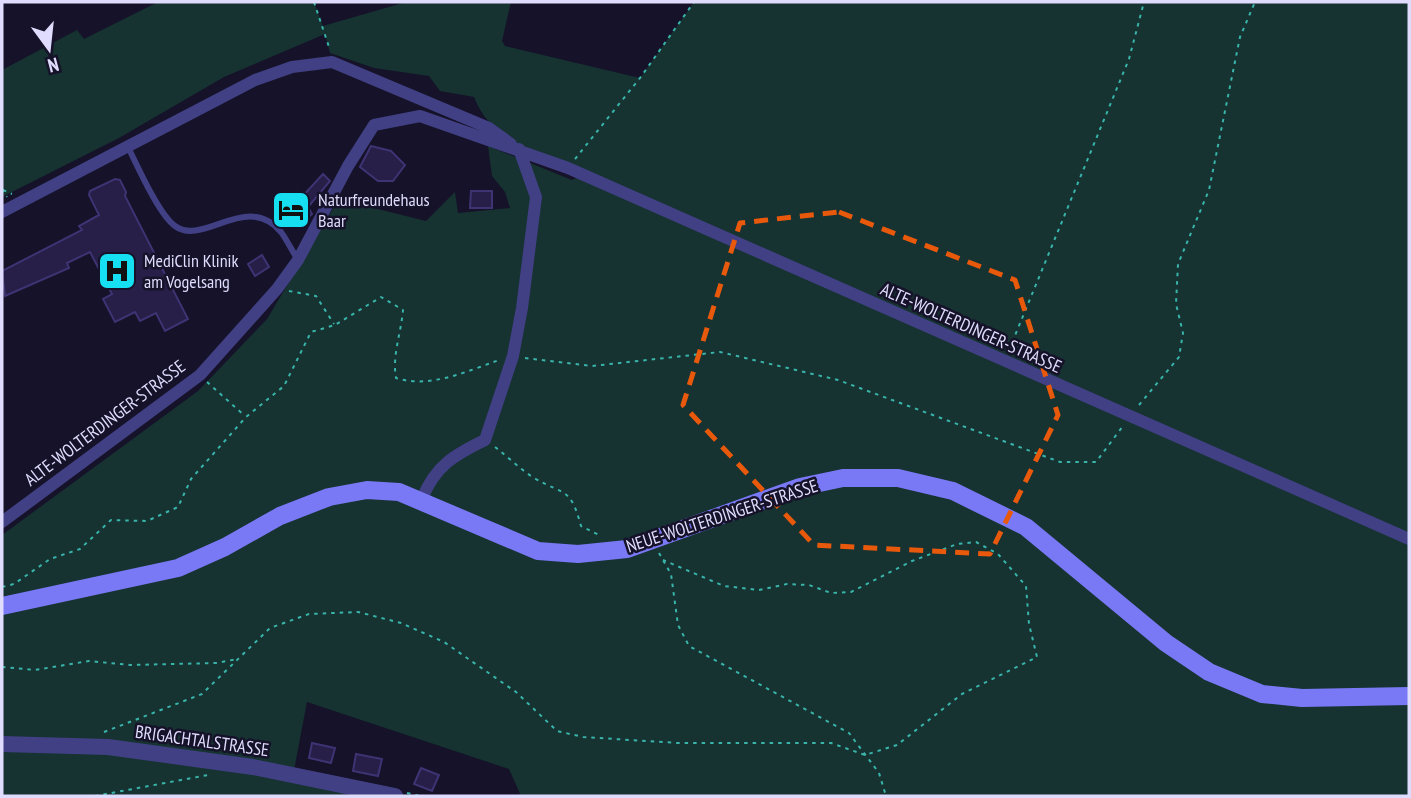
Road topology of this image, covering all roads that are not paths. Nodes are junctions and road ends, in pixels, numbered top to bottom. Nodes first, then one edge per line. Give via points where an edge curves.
1 (128, 147) junction
2 (519, 149) junction
3 (2, 212) edge
4 (298, 260) junction
5 (422, 499) junction
6 (2, 522) edge
7 (1409, 539) edge
8 (2, 606) edge
9 (1409, 696) edge
10 (2, 744) edge
11 (395, 796) edge

1 - 2 street, ALTE-WOLTERDINGER-STRASSE via 255,79 292,67 332,62 489,128
1 - 3 street, ALTE-WOLTERDINGER-STRASSE
1 - 4 lane via 174,226 190,232 236,216 270,222
2 - 4 street, ALTE-WOLTERDINGER-STRASSE via 420,116 374,125
2 - 5 street via 536,197 513,356 485,440 461,451 431,475
2 - 7 street, ALTE-WOLTERDINGER-STRASSE
4 - 6 street, ALTE-WOLTERDINGER-STRASSE via 200,375
5 - 8 main road, NEUE-WOLTERDINGER-STRASSE via 399,492 367,491 329,497 177,568
5 - 9 main road, NEUE-WOLTERDINGER-STRASSE via 538,551 578,554 627,550 800,487 844,478 898,478 953,491 1026,527 1166,643 1219,676 1262,694
10 - 11 street, BRIGACHTALSTRASSE via 108,747 253,767

